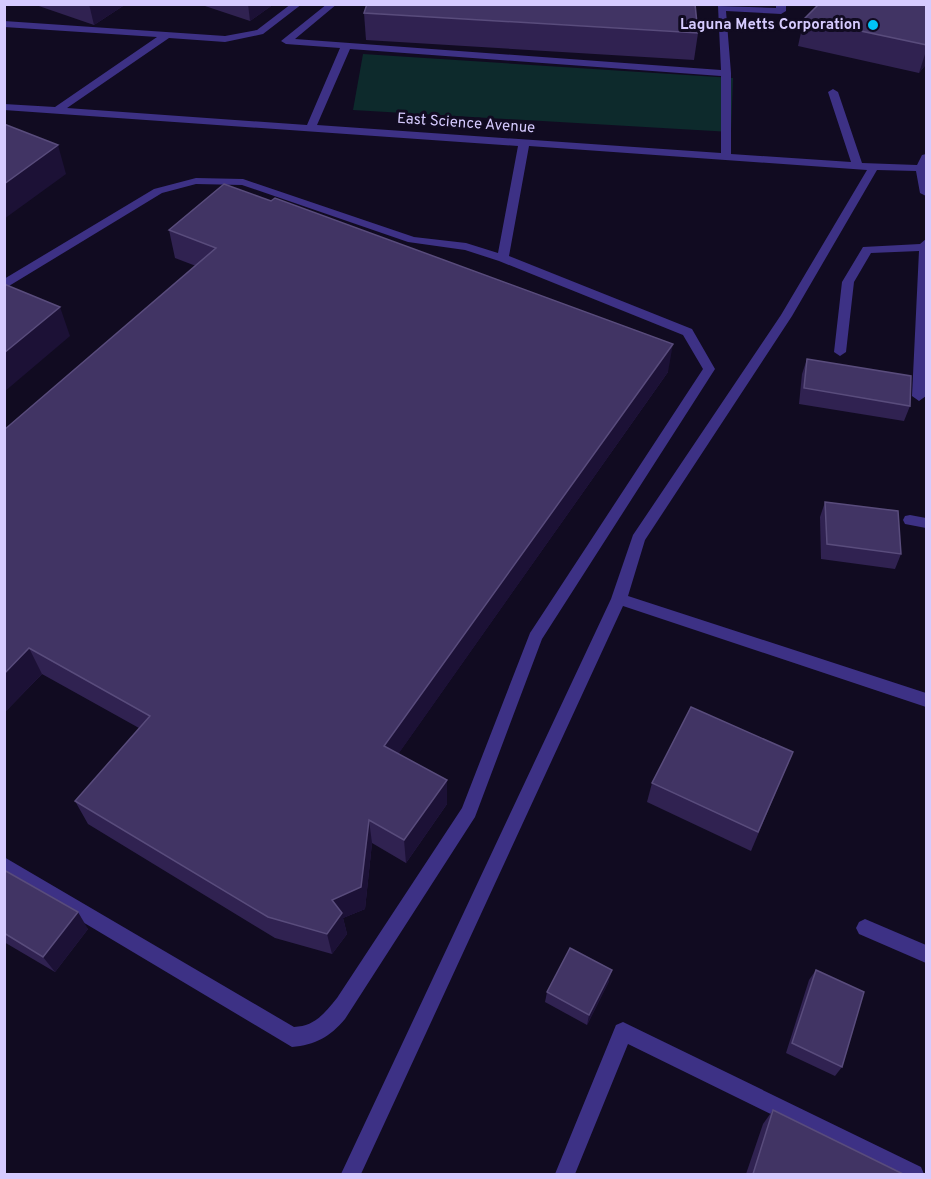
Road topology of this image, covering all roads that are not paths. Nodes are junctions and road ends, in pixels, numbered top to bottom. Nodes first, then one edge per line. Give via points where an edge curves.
1 (298, 4) edge
2 (333, 4) edge
3 (781, 4) edge
4 (4, 24) edge
5 (166, 35) junction
6 (346, 46) junction
7 (726, 73) junction
8 (833, 92) dead end
9 (4, 107) edge
10 (58, 110) junction
11 (311, 128) junction
12 (524, 143) junction
13 (726, 156) junction
14 (927, 157) edge
15 (857, 165) junction
16 (874, 167) junction
17 (924, 168) edge
18 (927, 193) edge
19 (926, 245) edge
20 (503, 258) junction
21 (4, 285) edge
22 (840, 352) dead end
23 (918, 396) dead end
24 (910, 520) dead end
25 (927, 523) edge
26 (619, 599) junction
27 (927, 700) edge
28 (4, 866) edge
29 (865, 928) dead end
30 (927, 954) edge
31 (351, 1174) edge
32 (565, 1174) edge
33 (914, 1174) edge

1 - 5 street via 260,32 225,39
2 - 6 street via 286,41
3 - 7 street via 781,11 721,8
4 - 5 street
5 - 10 street
6 - 7 street
6 - 11 street
7 - 13 street
8 - 15 street
9 - 10 street, East Science Avenue
10 - 11 street, East Science Avenue
11 - 12 street, East Science Avenue
12 - 13 street, East Science Avenue
12 - 20 street
13 - 15 street, East Science Avenue
14 - 17 street
15 - 16 street, East Science Avenue
16 - 17 street, East Science Avenue
16 - 26 street via 786,316 638,540
17 - 18 street
19 - 22 street via 867,250 848,282
19 - 23 street
20 - 21 street via 466,247 412,240 243,182 196,181 158,190
20 - 28 street via 688,332 710,369 535,637 468,812 326,1028 308,1036 292,1036
24 - 25 street
26 - 27 street
26 - 31 street
29 - 30 street
32 - 33 street via 623,1032

